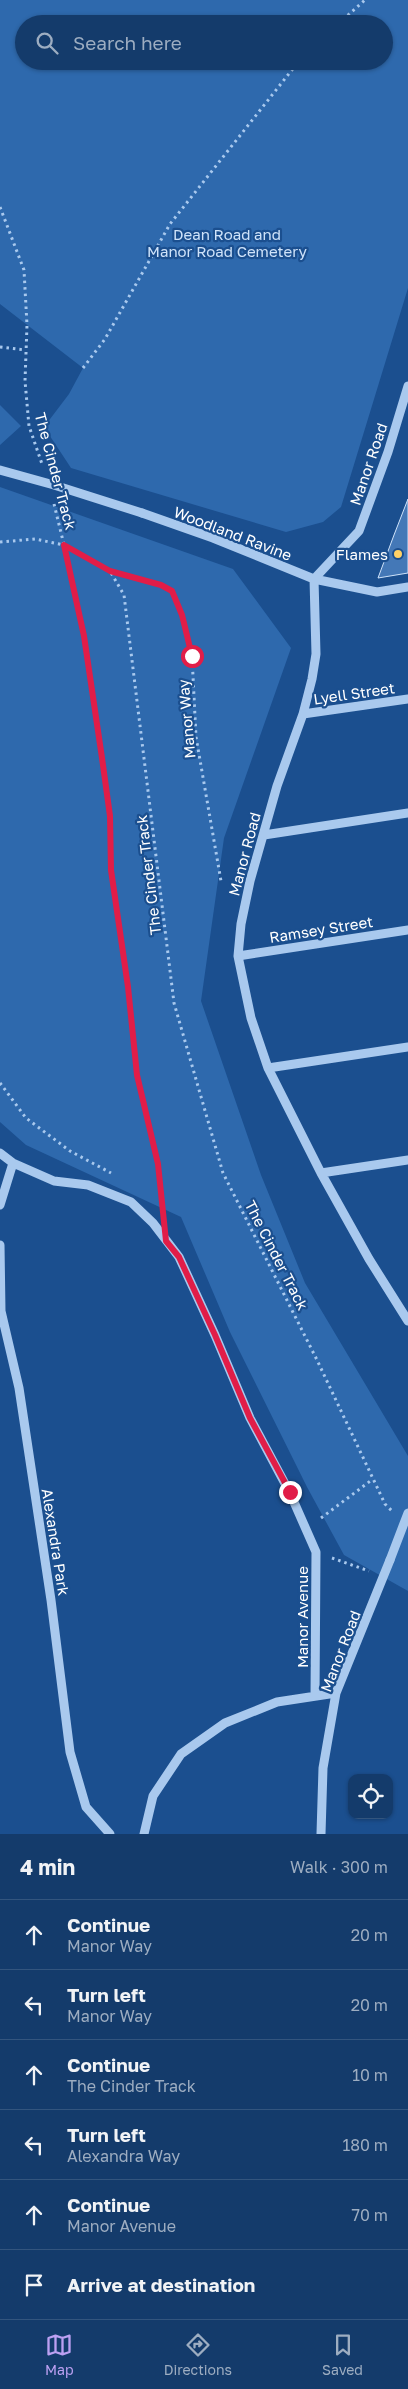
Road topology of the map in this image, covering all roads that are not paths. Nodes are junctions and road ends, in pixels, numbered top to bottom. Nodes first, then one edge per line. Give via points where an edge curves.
1 (408, 386) edge
2 (0, 470) edge
3 (314, 579) junction
4 (408, 587) edge
5 (408, 699) edge
6 (303, 714) junction
7 (408, 813) edge
8 (264, 835) junction
9 (408, 930) edge
10 (238, 956) junction
11 (408, 1047) edge
12 (268, 1068) junction
13 (0, 1153) edge
14 (408, 1160) edge
15 (13, 1163) junction
16 (321, 1173) junction
17 (0, 1205) edge
18 (0, 1245) edge
19 (408, 1321) edge
20 (408, 1513) edge
21 (336, 1693) junction
22 (316, 1696) junction
23 (110, 1834) edge
24 (144, 1834) edge
25 (321, 1834) edge

1 - 3 street, Manor Road via 359,531
2 - 3 street, Woodland Ravine, bridge via 213,538
3 - 4 street, Woodland Ravine via 377,592
3 - 6 street, Manor Road via 316,654
5 - 6 street, Lyell Street
6 - 8 street, Manor Road via 277,786
7 - 8 street
8 - 10 street, Manor Road via 241,924
9 - 10 street, Ramsey Street
10 - 12 street, Manor Road via 250,1018
11 - 12 street
12 - 16 street, Manor Road
13 - 15 street, Manor Avenue
14 - 16 street
15 - 17 street
15 - 22 street, Manor Avenue via 54,1180 88,1185 131,1202 153,1223 179,1257 250,1418 290,1492 316,1552
16 - 19 street, Manor Road
18 - 23 street, Alexandra Park via 0,1311 19,1388 70,1752 86,1807
20 - 21 street, Manor Road, bridge
21 - 22 street
21 - 25 street, Manor Road via 323,1768
22 - 24 street via 278,1702 225,1723 181,1754 153,1796

